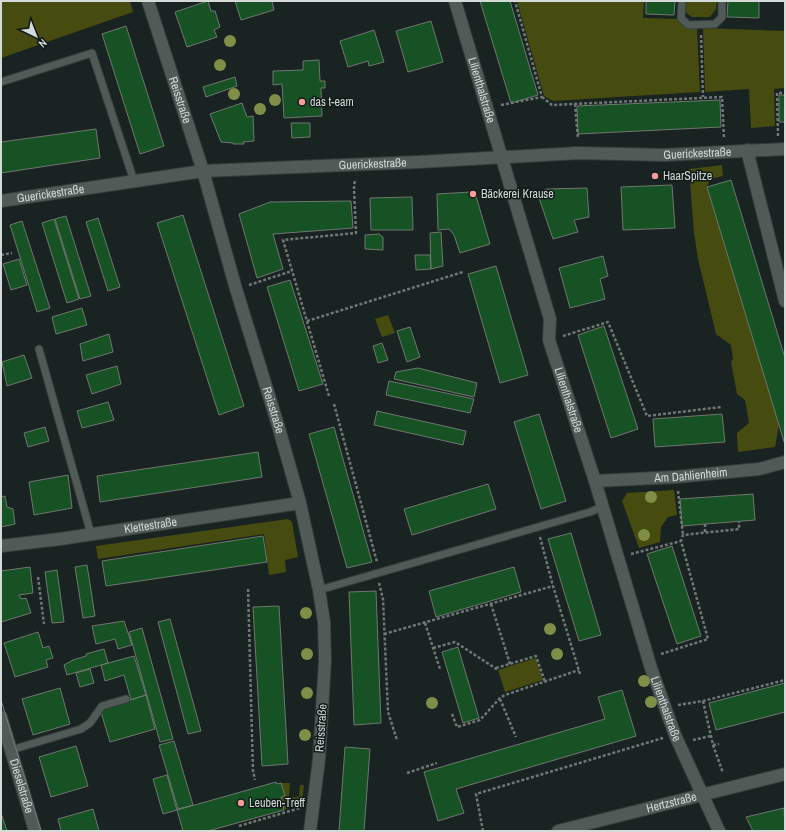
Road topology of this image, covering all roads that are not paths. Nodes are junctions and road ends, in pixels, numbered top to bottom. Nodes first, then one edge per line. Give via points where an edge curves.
1 (148, 1) edge
2 (455, 1) edge
3 (682, 1) edge
4 (722, 1) edge
5 (1, 82) edge
6 (782, 149) edge
7 (747, 150) junction
8 (501, 158) junction
9 (203, 171) junction
10 (134, 181) junction
11 (1, 201) edge
12 (781, 273) edge
13 (785, 301) edge
14 (39, 349) dead end
15 (785, 462) edge
16 (594, 481) junction
17 (300, 503) junction
18 (602, 508) junction
19 (91, 534) junction
20 (1, 546) edge
21 (319, 590) junction
22 (126, 699) dead end
23 (1, 717) edge
24 (11, 750) junction
25 (785, 774) edge
26 (702, 795) junction
27 (35, 831) edge
28 (310, 831) edge
29 (558, 831) edge
30 (718, 831) edge

1 - 9 street, Reisstraße
2 - 8 street, Lilienthalstraße
3 - 4 lane via 681,18 688,24 715,24 722,17
5 - 10 lane via 92,53
6 - 7 street, Guerickestraße
7 - 8 street, Guerickestraße via 664,155 579,153
7 - 12 street, Guerickestraße
8 - 9 street, Guerickestraße
8 - 16 street, Lilienthalstraße via 550,319 549,340
9 - 10 street, Guerickestraße
9 - 17 street, Reisstraße
10 - 11 street, Guerickestraße
12 - 13 street, Guerickestraße
14 - 19 lane
15 - 16 street, Am Dahlienheim via 759,469
16 - 18 street, Lilienthalstraße
17 - 19 street, Klettestraße
17 - 21 street, Reisstraße
18 - 21 lane
18 - 26 street, Lilienthalstraße via 665,706
19 - 20 street, Klettestraße
21 - 28 street, Reisstraße via 324,622 325,661 319,759
22 - 24 lane via 102,706 90,723 81,729
23 - 24 street, Dieselstraße
24 - 27 street, Dieselstraße
25 - 26 street, Hertzstraße
26 - 29 street, Hertzstraße
26 - 30 street, Lilienthalstraße

